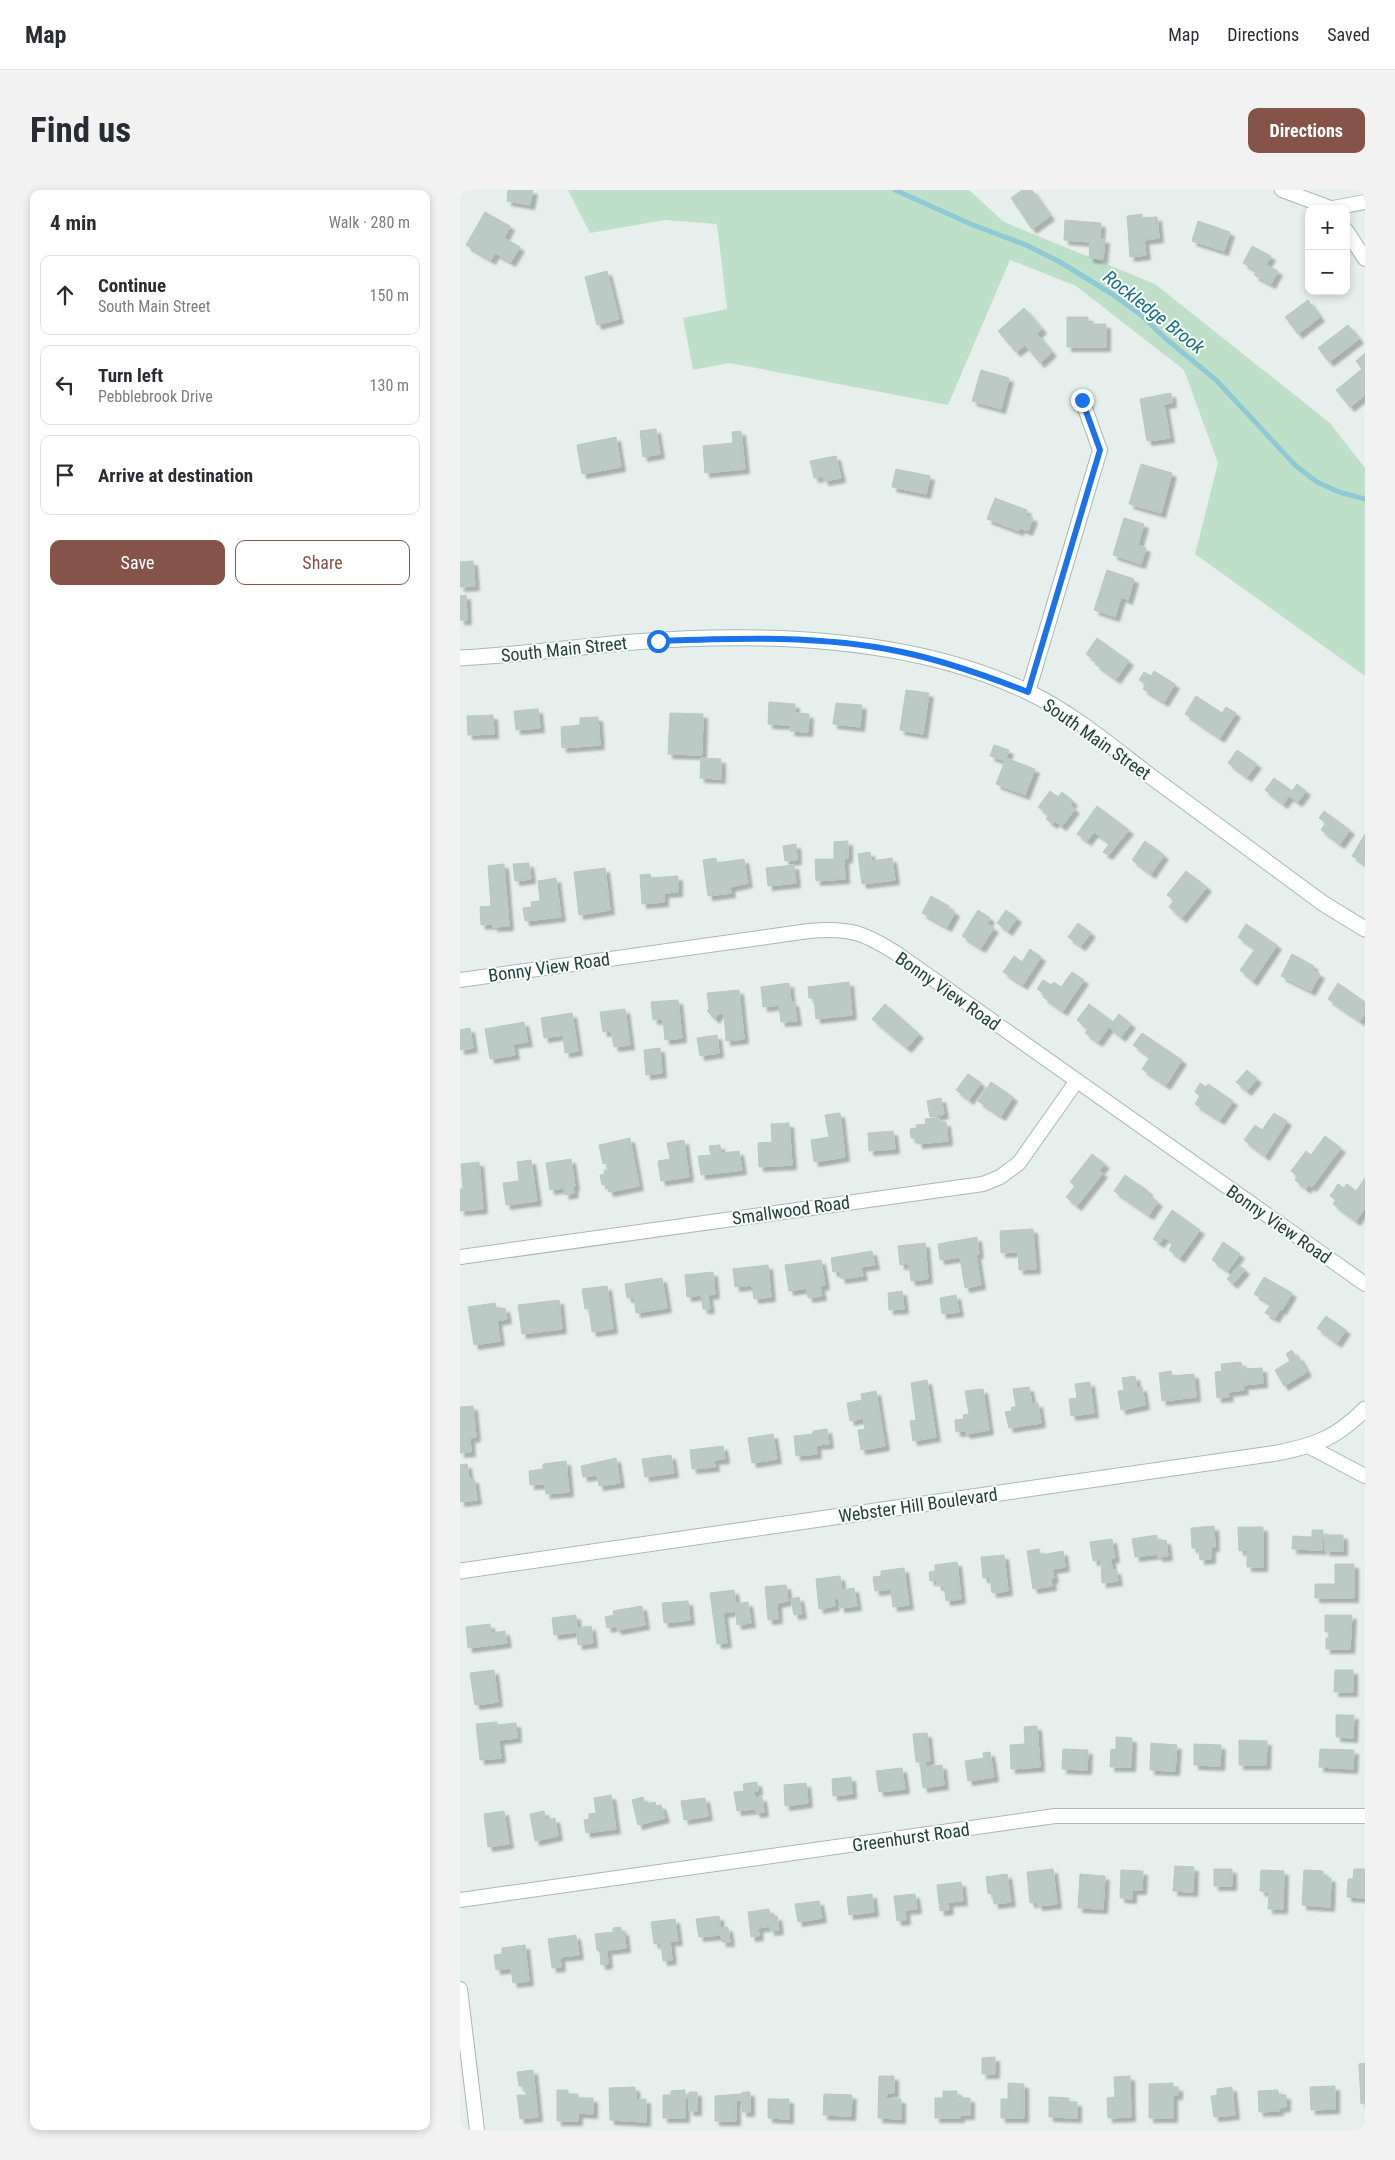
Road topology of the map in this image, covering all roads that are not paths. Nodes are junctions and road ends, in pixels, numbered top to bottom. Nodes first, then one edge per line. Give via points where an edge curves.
1 (1282, 190) edge
2 (1365, 202) edge
3 (1324, 205) edge
4 (1349, 205) edge
5 (1350, 236) edge
6 (1365, 259) edge
7 (1082, 400) dead end
8 (460, 658) edge
9 (1028, 692) junction
10 (1365, 930) edge
11 (460, 980) edge
12 (1076, 1082) junction
13 (460, 1257) edge
14 (1365, 1284) edge
15 (1365, 1409) edge
16 (1310, 1446) junction
17 (1365, 1476) edge
18 (460, 1571) edge
19 (1365, 1816) edge
20 (460, 1900) edge
21 (460, 1989) edge
22 (477, 2130) edge

1 - 3 street
2 - 4 street
5 - 6 street
7 - 9 street via 1100,450
8 - 9 main road, South Main Street via 650,641 756,639 807,642 900,652 954,665
9 - 10 main road, South Main Street via 1074,719 1324,904
11 - 12 street, Bonny View Road via 809,931 851,931 875,939 899,955
12 - 13 street, Smallwood Road via 1019,1163 1000,1177 983,1184
12 - 14 street, Bonny View Road
15 - 16 main road, Webster Hill Boulevard via 1335,1435
16 - 17 street
16 - 18 main road, Webster Hill Boulevard
19 - 20 street, Greenhurst Road via 1055,1816
21 - 22 street

